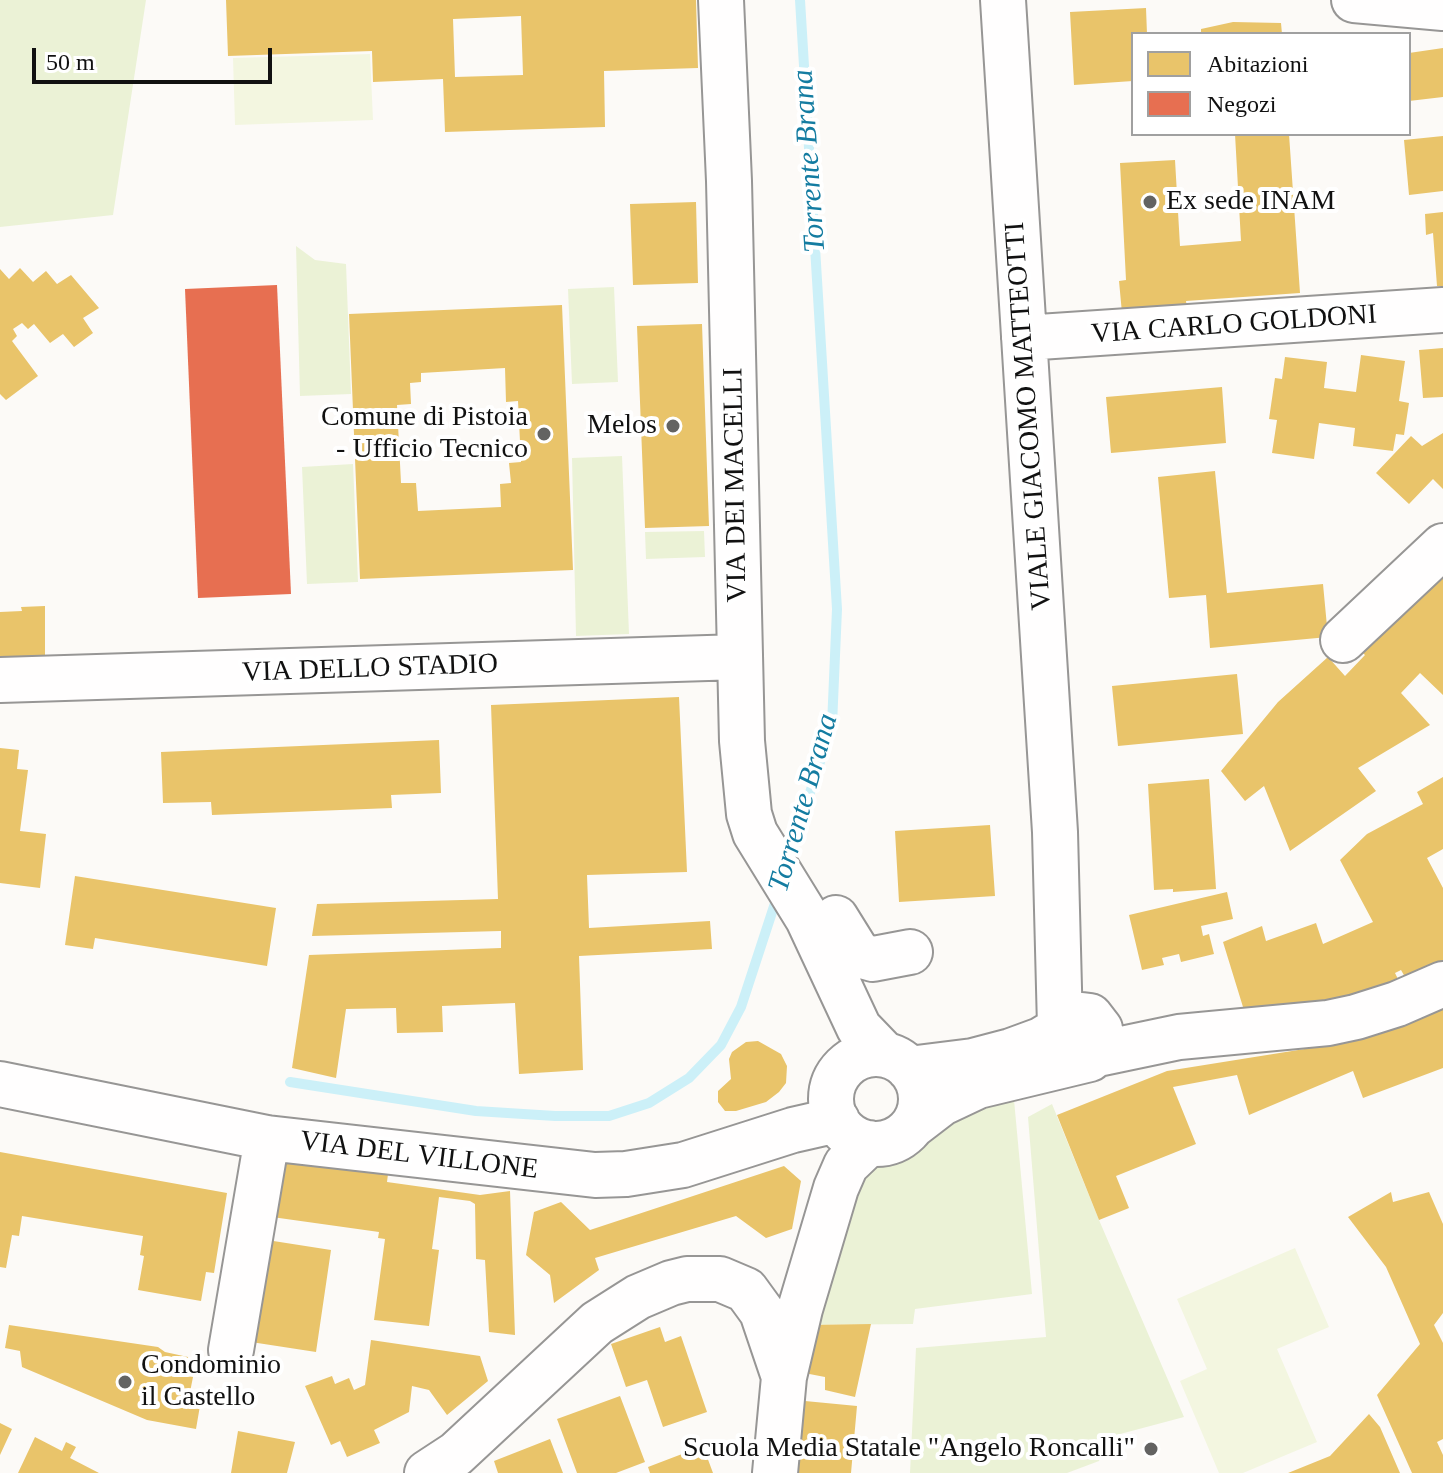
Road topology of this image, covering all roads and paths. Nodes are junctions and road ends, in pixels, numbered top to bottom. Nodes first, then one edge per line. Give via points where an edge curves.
1 (721, 0) edge
2 (1003, 0) edge
3 (1354, 0) edge
4 (1443, 8) edge
5 (1443, 310) edge
6 (1024, 338) junction
7 (1443, 546) edge
8 (1343, 640) dead end
9 (740, 657) junction
10 (0, 680) edge
11 (822, 929) junction
12 (910, 952) dead end
13 (1443, 984) edge
14 (1082, 1034) junction
15 (897, 1062) junction
16 (0, 1084) edge
17 (912, 1126) junction
18 (853, 1132) junction
19 (267, 1138) junction
20 (231, 1350) dead end
21 (784, 1377) junction
22 (427, 1473) edge
23 (775, 1473) edge

1 - 9 street, VIA DEI MACELLI
2 - 6 street, VIALE GIACOMO MATTEOTTI
3 - 4 street
5 - 6 street, VIA CARLO GOLDONI
6 - 14 street, VIALE GIACOMO MATTEOTTI via 1055,832
7 - 8 street
9 - 10 street, VIA DELLO STADIO
9 - 11 street, VIA DEI MACELLI via 746,799 755,833
11 - 12 street via 873,959
11 - 15 street via 859,1028
13 - 14 street via 1397,1004 1328,1023 1179,1037
14 - 15 street via 1041,1040 973,1061
14 - 17 street via 1077,1063 978,1086 942,1103
15 - 17 street via 918,1082 921,1098
15 - 18 street via 862,1056 834,1082 831,1095
16 - 19 street, VIA DEL VILLONE
17 - 18 street via 898,1139 882,1143
18 - 19 street, VIA DEL VILLONE via 793,1130 683,1165 626,1174 557,1172
18 - 21 street
19 - 20 street
21 - 22 street via 762,1312 746,1290 720,1279 671,1283 597,1323 465,1446
21 - 23 street

